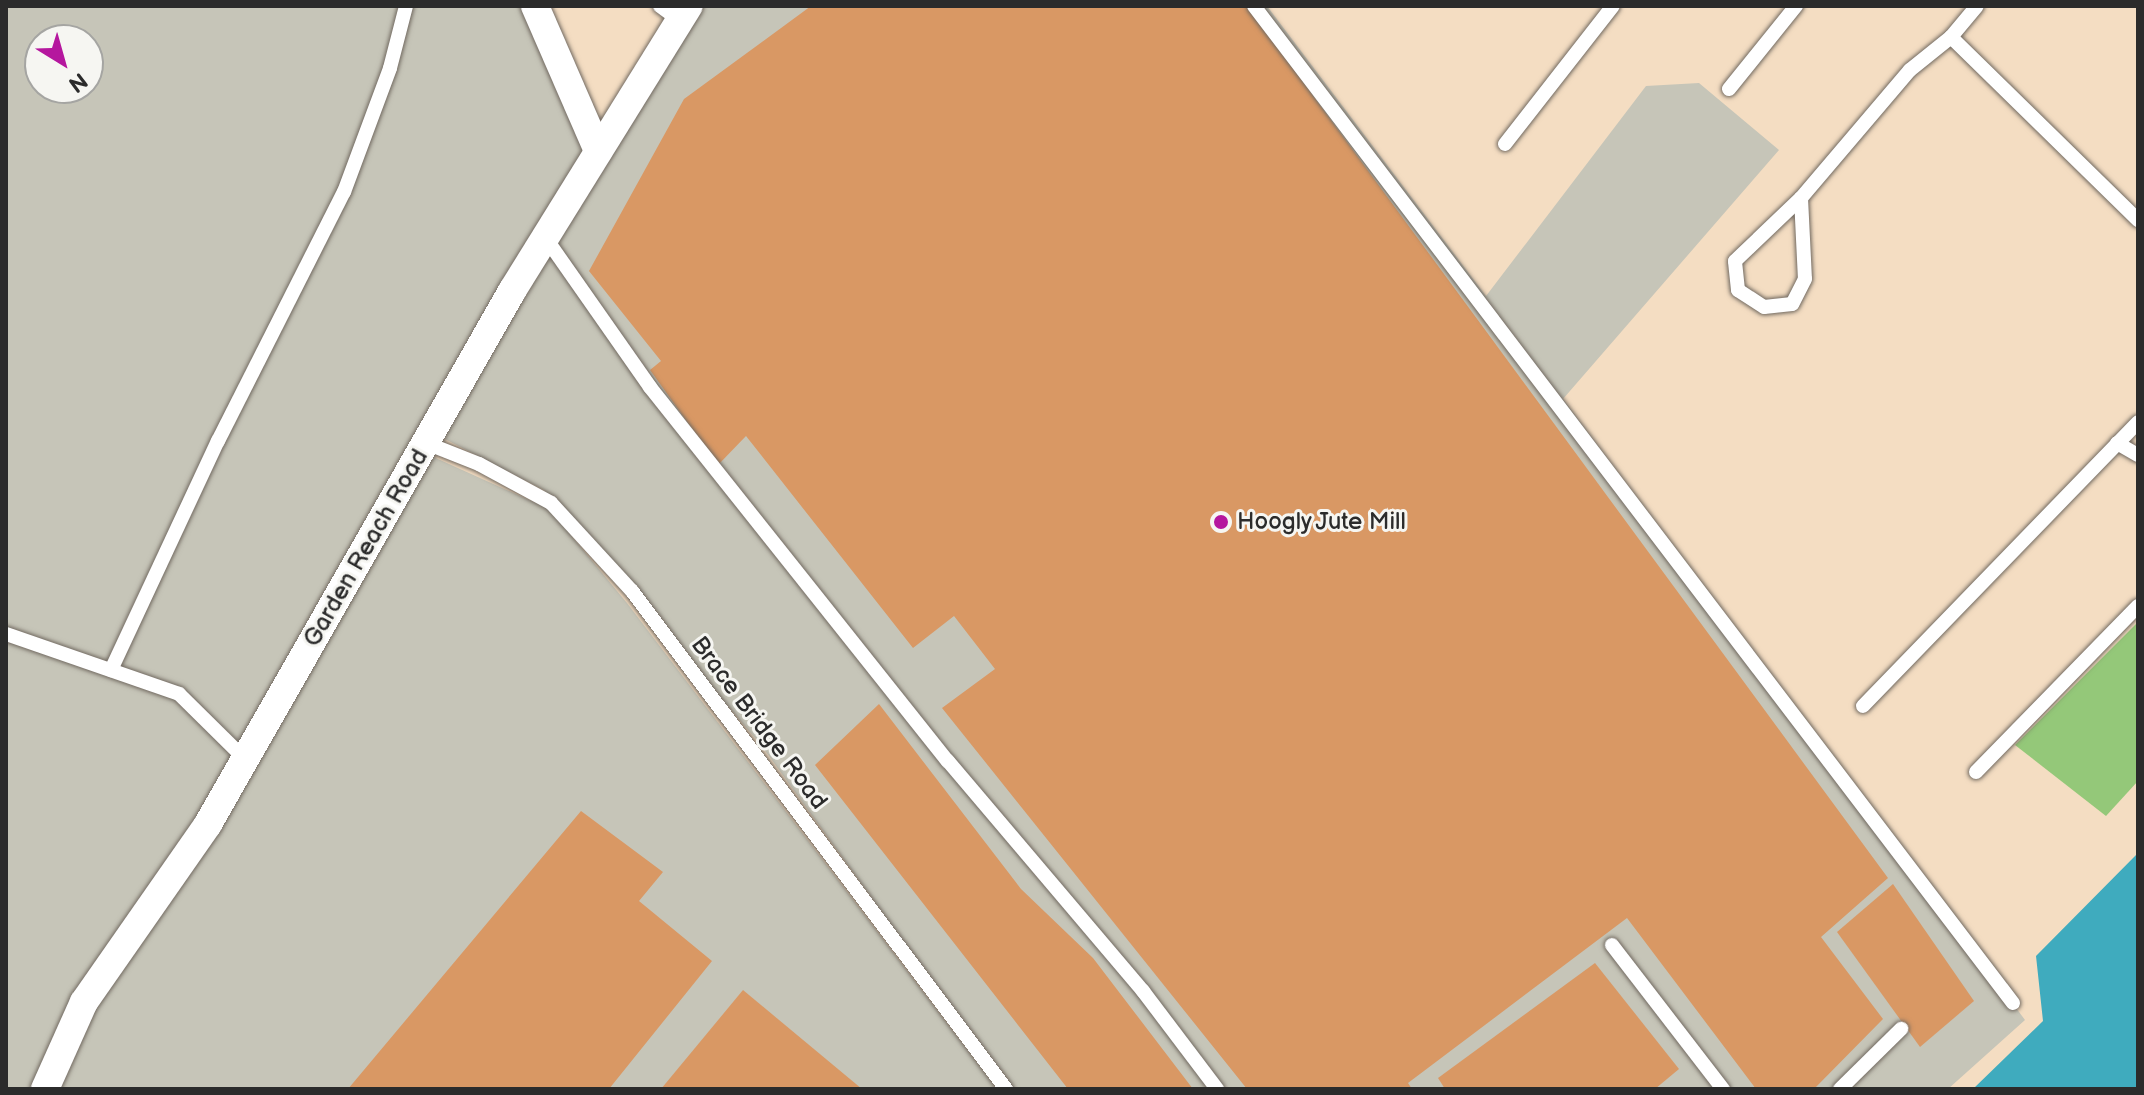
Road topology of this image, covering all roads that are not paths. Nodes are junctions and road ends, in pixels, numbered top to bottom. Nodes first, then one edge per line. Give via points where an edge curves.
1 (406, 6) edge
2 (535, 6) edge
3 (1254, 6) edge
4 (1613, 6) edge
5 (1796, 6) edge
6 (1977, 6) edge
7 (676, 11) edge
8 (1951, 37) junction
9 (1729, 89) dead end
10 (1505, 144) dead end
11 (598, 151) junction
12 (1801, 198) junction
13 (2138, 220) edge
14 (545, 237) junction
15 (2138, 422) edge
16 (426, 443) junction
17 (2117, 443) junction
18 (2138, 455) edge
19 (2138, 606) edge
20 (6, 634) edge
21 (111, 670) junction
22 (1863, 706) dead end
23 (245, 759) junction
24 (1976, 772) dead end
25 (1612, 945) dead end
26 (2013, 1003) dead end
27 (1901, 1029) dead end
28 (45, 1089) edge
29 (1006, 1089) edge
30 (1217, 1089) edge
31 (1723, 1089) edge
32 (1840, 1089) edge

1 - 21 lane via 390,68 344,192 218,441
2 - 11 street
3 - 26 lane
4 - 10 lane
5 - 9 lane
6 - 8 lane
7 - 11 street, Garden Reach Road
8 - 12 lane via 1910,70
8 - 13 lane
11 - 14 street, Garden Reach Road
12 - 12 lane via 1805,279 1792,304 1764,307 1738,290 1735,261
14 - 16 street, Garden Reach Road
14 - 30 lane via 650,387 948,761 1143,991
15 - 17 lane
16 - 23 street, Garden Reach Road
16 - 29 lane, Brace Bridge Road via 479,464 551,503 632,591
17 - 18 lane
17 - 22 lane
19 - 24 lane
20 - 21 lane
21 - 23 lane via 179,694
23 - 28 street, Garden Reach Road via 208,824 84,1002
25 - 31 lane
27 - 32 lane

